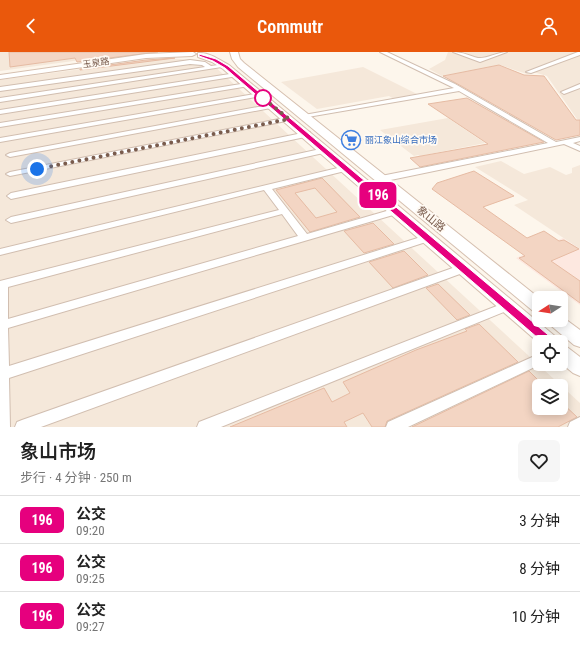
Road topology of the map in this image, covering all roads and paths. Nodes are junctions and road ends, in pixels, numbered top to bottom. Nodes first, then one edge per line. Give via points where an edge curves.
1 (156, 52) edge
2 (383, 52) edge
3 (456, 52) edge
4 (504, 52) edge
5 (227, 53) edge
6 (580, 53) edge
7 (193, 54) edge
8 (225, 66) junction
9 (210, 68) junction
10 (529, 72) dead end
11 (236, 75) junction
12 (0, 76) edge
13 (247, 85) junction
14 (580, 86) edge
15 (0, 89) edge
16 (460, 89) junction
17 (564, 92) dead end
18 (260, 95) junction
19 (0, 100) edge
20 (274, 106) junction
21 (0, 112) edge
22 (304, 117) junction
23 (289, 119) junction
24 (0, 125) edge
25 (306, 134) junction
26 (580, 139) edge
27 (0, 140) edge
28 (565, 142) junction
29 (555, 144) junction
30 (580, 149) edge
31 (325, 150) junction
32 (10, 155) dead end
33 (346, 168) junction
34 (10, 174) dead end
35 (381, 179) junction
36 (266, 187) junction
37 (11, 196) dead end
38 (284, 211) junction
39 (397, 211) junction
40 (11, 220) dead end
41 (305, 238) junction
42 (428, 238) junction
43 (0, 252) edge
44 (464, 268) junction
45 (1, 285) edge
46 (532, 301) edge
47 (507, 306) junction
48 (2, 325) junction
49 (564, 327) edge
50 (542, 335) edge
51 (580, 340) edge
52 (568, 358) edge
53 (532, 362) edge
54 (580, 368) edge
55 (3, 374) junction
56 (580, 424) edge
57 (3, 427) edge
58 (22, 427) edge
59 (204, 427) edge
60 (393, 427) edge
61 (575, 427) edge

1 - 12 main road, 玉泉路
2 - 16 street
3 - 4 street via 480,60
5 - 7 main road, 玉泉路
5 - 22 main road, 象山路
6 - 10 street
7 - 8 main road, 象山路
7 - 12 main road, 玉泉路 via 146,56
8 - 9 street
8 - 11 main road, 象山路
9 - 15 street via 203,62 190,62
9 - 19 street
11 - 13 main road, 象山路
11 - 21 street
13 - 18 main road, 象山路
13 - 24 street
14 - 17 street
16 - 22 street
16 - 29 street
18 - 20 main road, 象山路
18 - 27 street
20 - 23 main road, 象山路
20 - 32 street
22 - 35 main road, 象山路
23 - 25 main road, 象山路
23 - 34 street
25 - 31 main road, 象山路
25 - 37 street
26 - 28 street
28 - 29 street
28 - 30 street
29 - 35 street
31 - 33 main road, 象山路
31 - 40 street
33 - 36 street
33 - 39 main road, 象山路
35 - 46 main road, 象山路
36 - 38 street
36 - 43 street
38 - 41 street
38 - 45 street
39 - 41 street
39 - 42 main road, 象山路
41 - 48 street
42 - 44 main road, 象山路
42 - 55 street
44 - 47 main road, 象山路
44 - 58 street
45 - 48 street
47 - 50 main road, 象山路
47 - 59 street
48 - 55 street
49 - 51 main road
52 - 54 main road
53 - 60 street
55 - 57 street
56 - 61 street

